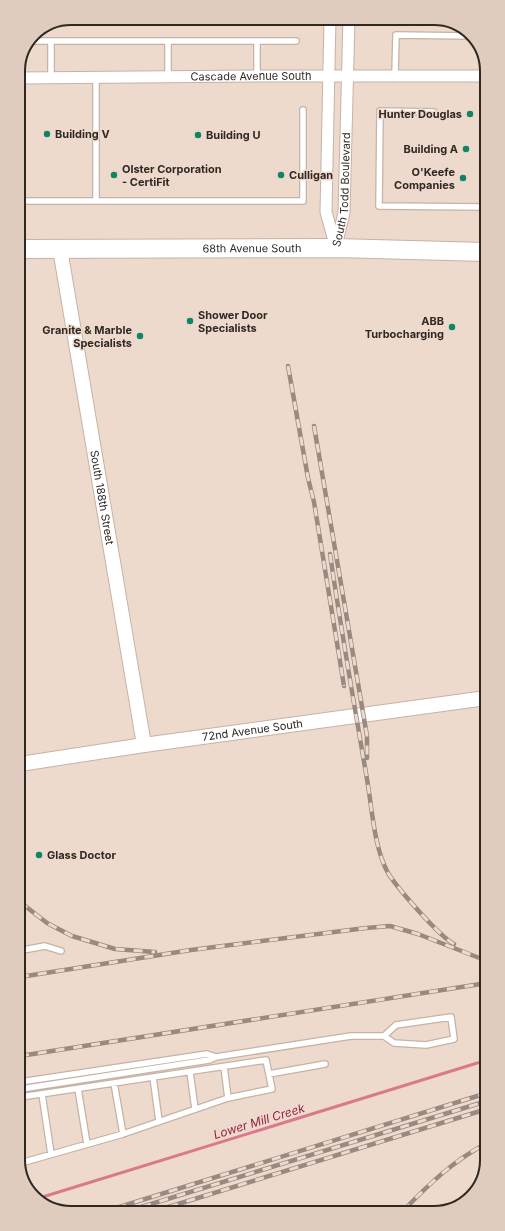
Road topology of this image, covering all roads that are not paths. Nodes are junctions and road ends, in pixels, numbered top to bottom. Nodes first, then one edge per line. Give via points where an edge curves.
1 (330, 25) edge
2 (348, 25) edge
3 (464, 36) edge
4 (36, 41) edge
5 (51, 41) junction
6 (168, 41) junction
7 (257, 41) junction
8 (296, 41) dead end
9 (330, 75) junction
10 (348, 75) junction
11 (395, 75) junction
12 (168, 76) junction
13 (257, 76) junction
14 (480, 76) edge
15 (96, 77) junction
16 (25, 78) edge
17 (50, 78) junction
18 (303, 110) dead end
19 (434, 112) dead end
20 (25, 201) edge
21 (96, 201) junction
22 (480, 207) edge
23 (336, 248) junction
24 (25, 249) edge
25 (60, 250) junction
26 (480, 252) edge
27 (480, 699) edge
28 (144, 745) junction
29 (25, 763) edge
30 (25, 949) edge
31 (61, 951) dead end
32 (384, 1036) junction
33 (216, 1056) junction
34 (325, 1064) dead end
35 (224, 1067) junction
36 (190, 1072) junction
37 (269, 1074) junction
38 (153, 1078) junction
39 (25, 1081) edge
40 (114, 1083) junction
41 (25, 1088) edge
42 (78, 1088) junction
43 (42, 1094) junction
44 (25, 1096) edge
45 (228, 1098) junction
46 (195, 1109) junction
47 (159, 1121) junction
48 (123, 1134) junction
49 (87, 1144) junction
50 (51, 1154) junction
51 (25, 1162) edge

1 - 9 street, South Todd Boulevard
2 - 10 street, South Todd Boulevard
3 - 11 lane via 396,35
4 - 5 lane
5 - 6 lane
5 - 17 lane
6 - 7 lane
6 - 12 lane
7 - 8 lane
7 - 13 lane
9 - 10 street, Cascade Avenue South
9 - 13 street, Cascade Avenue South
9 - 23 street, South Todd Boulevard via 326,212
10 - 11 street, Cascade Avenue South
10 - 23 street, South Todd Boulevard via 344,214
11 - 14 street, Cascade Avenue South
12 - 13 street, Cascade Avenue South
12 - 15 street, Cascade Avenue South
15 - 17 street, Cascade Avenue South
15 - 21 lane
16 - 17 street, Cascade Avenue South
18 - 21 lane via 303,201
19 - 22 lane via 380,111 379,206
20 - 21 lane
23 - 25 main road, 68th Avenue South
23 - 26 main road, 68th Avenue South
24 - 25 main road, 68th Avenue South
25 - 28 street, South 188th Street
27 - 28 street, 72nd Avenue South
28 - 29 street, 72nd Avenue South
30 - 31 lane via 45,946
32 - 32 lane via 394,1043 426,1045 454,1039 451,1017 396,1025
32 - 33 lane via 351,1036
33 - 39 lane via 207,1054
33 - 41 lane via 209,1060
34 - 37 lane
35 - 36 lane
35 - 37 lane via 266,1060
35 - 45 lane
36 - 38 lane
36 - 46 lane
37 - 45 lane via 272,1089
38 - 40 lane
38 - 47 lane
40 - 42 lane
40 - 48 lane
42 - 43 lane
42 - 49 lane
43 - 44 lane
43 - 50 lane
45 - 46 lane
46 - 47 lane
47 - 48 lane
48 - 49 lane
49 - 50 lane
50 - 51 lane

